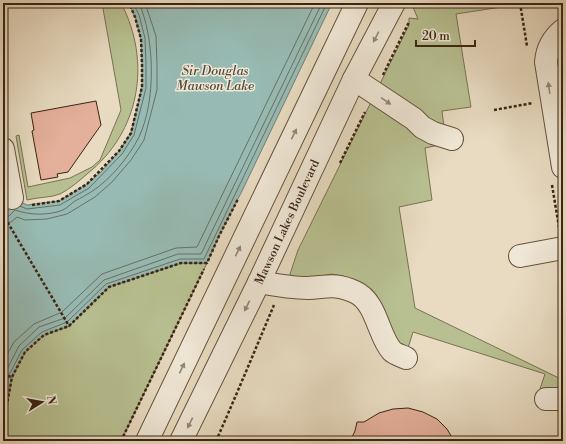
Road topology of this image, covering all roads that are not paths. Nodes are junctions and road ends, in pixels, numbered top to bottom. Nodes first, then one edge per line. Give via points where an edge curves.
1 (357, 3) edge
2 (394, 3) edge
3 (563, 30) edge
4 (354, 79) junction
5 (452, 139) dead end
6 (3, 150) edge
7 (563, 167) edge
8 (7, 206) edge
9 (563, 248) edge
10 (520, 256) dead end
11 (259, 282) junction
12 (406, 358) dead end
13 (147, 441) edge
14 (181, 441) edge

13 -> 1 street
2 -> 4 street, Mawson Lakes Boulevard
7 -> 3 street via 546,62 552,40
4 -> 5 street via 422,127
4 - 11 street, Mawson Lakes Boulevard
6 - 8 street
9 - 10 street
11 - 12 street via 309,288 332,285 357,293 373,310 393,352
11 -> 14 street, Mawson Lakes Boulevard

